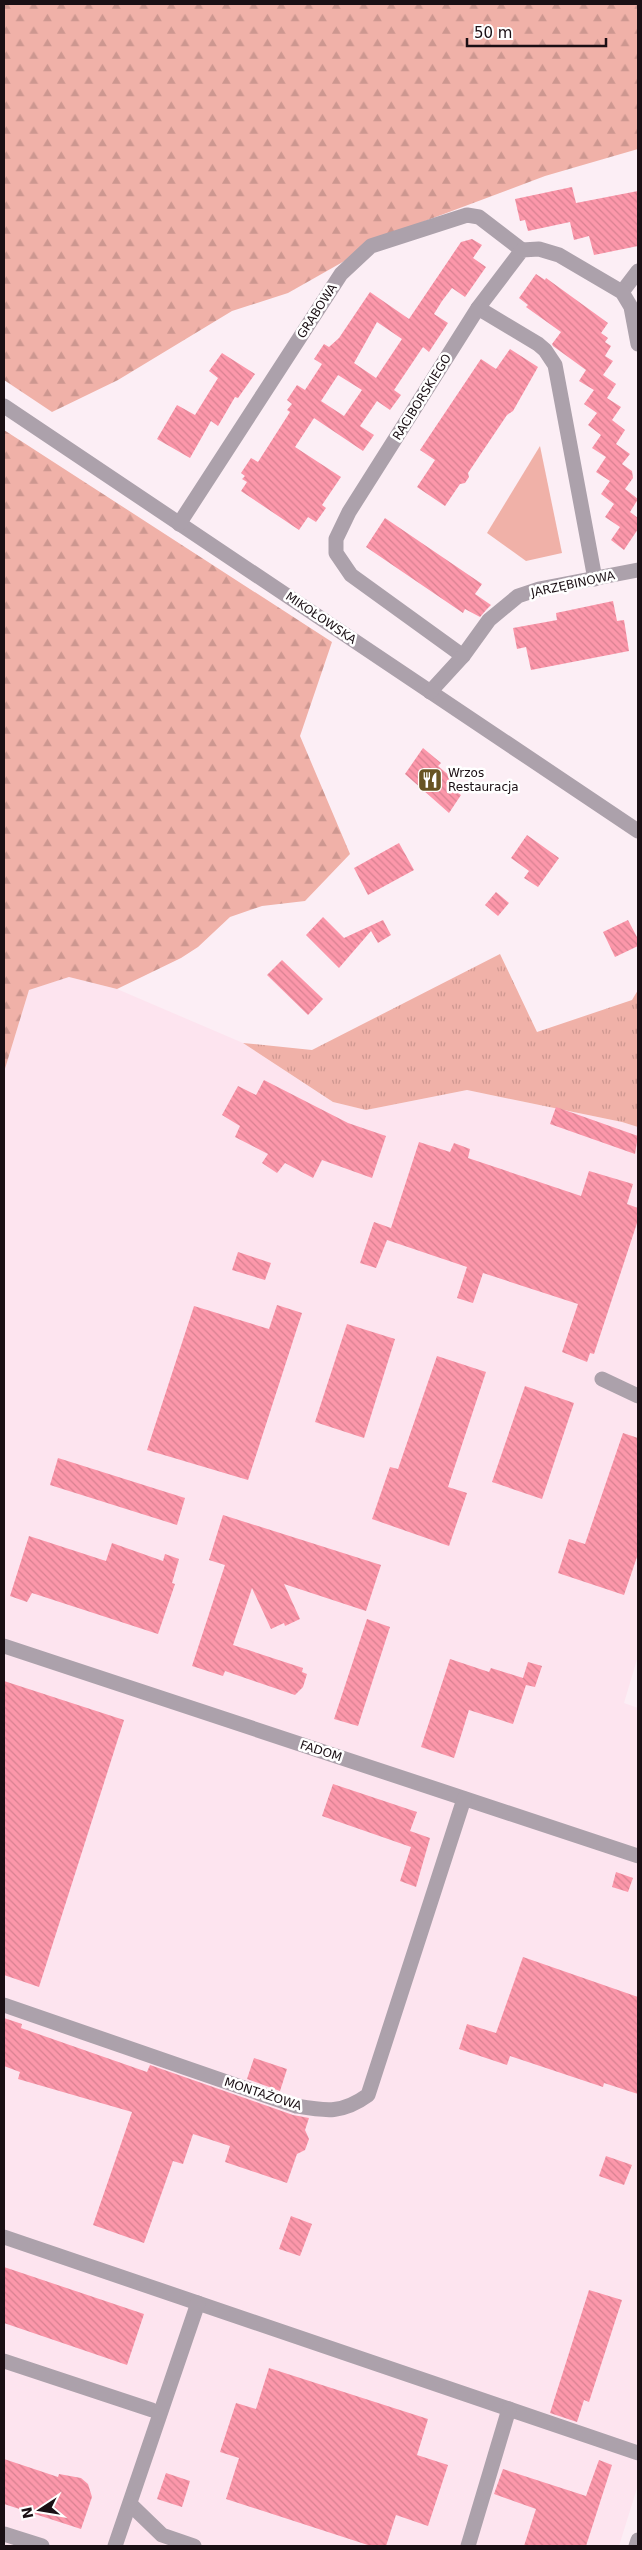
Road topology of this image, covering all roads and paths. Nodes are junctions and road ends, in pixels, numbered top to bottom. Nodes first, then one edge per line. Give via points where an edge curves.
1 (522, 250) junction
2 (638, 271) edge
3 (622, 292) junction
4 (478, 308) junction
5 (638, 344) edge
6 (4, 406) edge
7 (180, 524) junction
8 (638, 570) edge
9 (595, 578) junction
10 (463, 656) junction
11 (430, 692) junction
12 (638, 831) edge
13 (602, 1379) dead end
14 (638, 1396) edge
15 (4, 1646) edge
16 (464, 1799) junction
17 (638, 1856) edge
18 (4, 2005) edge
19 (4, 2237) edge
20 (198, 2304) junction
21 (4, 2362) edge
22 (509, 2409) junction
23 (152, 2410) dead end
24 (638, 2453) edge
25 (130, 2504) junction
26 (4, 2534) edge
27 (638, 2540) edge
28 (42, 2546) edge
29 (115, 2546) edge
30 (194, 2546) edge
31 (468, 2546) edge
32 (636, 2546) edge

1 - 3 street via 540,249 559,255
1 - 4 street, RACIBORSKIEGO
1 - 7 street, GRABOWA via 480,217 467,215 371,246 341,274
2 - 3 street
3 - 5 street via 631,307
4 - 9 street via 538,344 555,365
4 - 10 street, RACIBORSKIEGO via 349,512 336,539 336,553 351,575
6 - 7 street, MIKOŁOWSKA
7 - 11 street, MIKOŁOWSKA
8 - 9 street, JARZĘBINOWA
9 - 10 street, JARZĘBINOWA via 518,596 489,620
10 - 11 street, JARZĘBINOWA
11 - 12 street, MIKOŁOWSKA
13 - 14 street
15 - 16 street, FADOM
16 - 17 street, FADOM
16 - 18 street, MONTAŻOWA via 368,2095 353,2106 328,2112 296,2106
19 - 20 street
20 - 22 street
20 - 25 street
21 - 23 street
22 - 24 street
22 - 31 street
25 - 29 street
25 - 30 street via 162,2535
26 - 28 street
27 - 32 street

